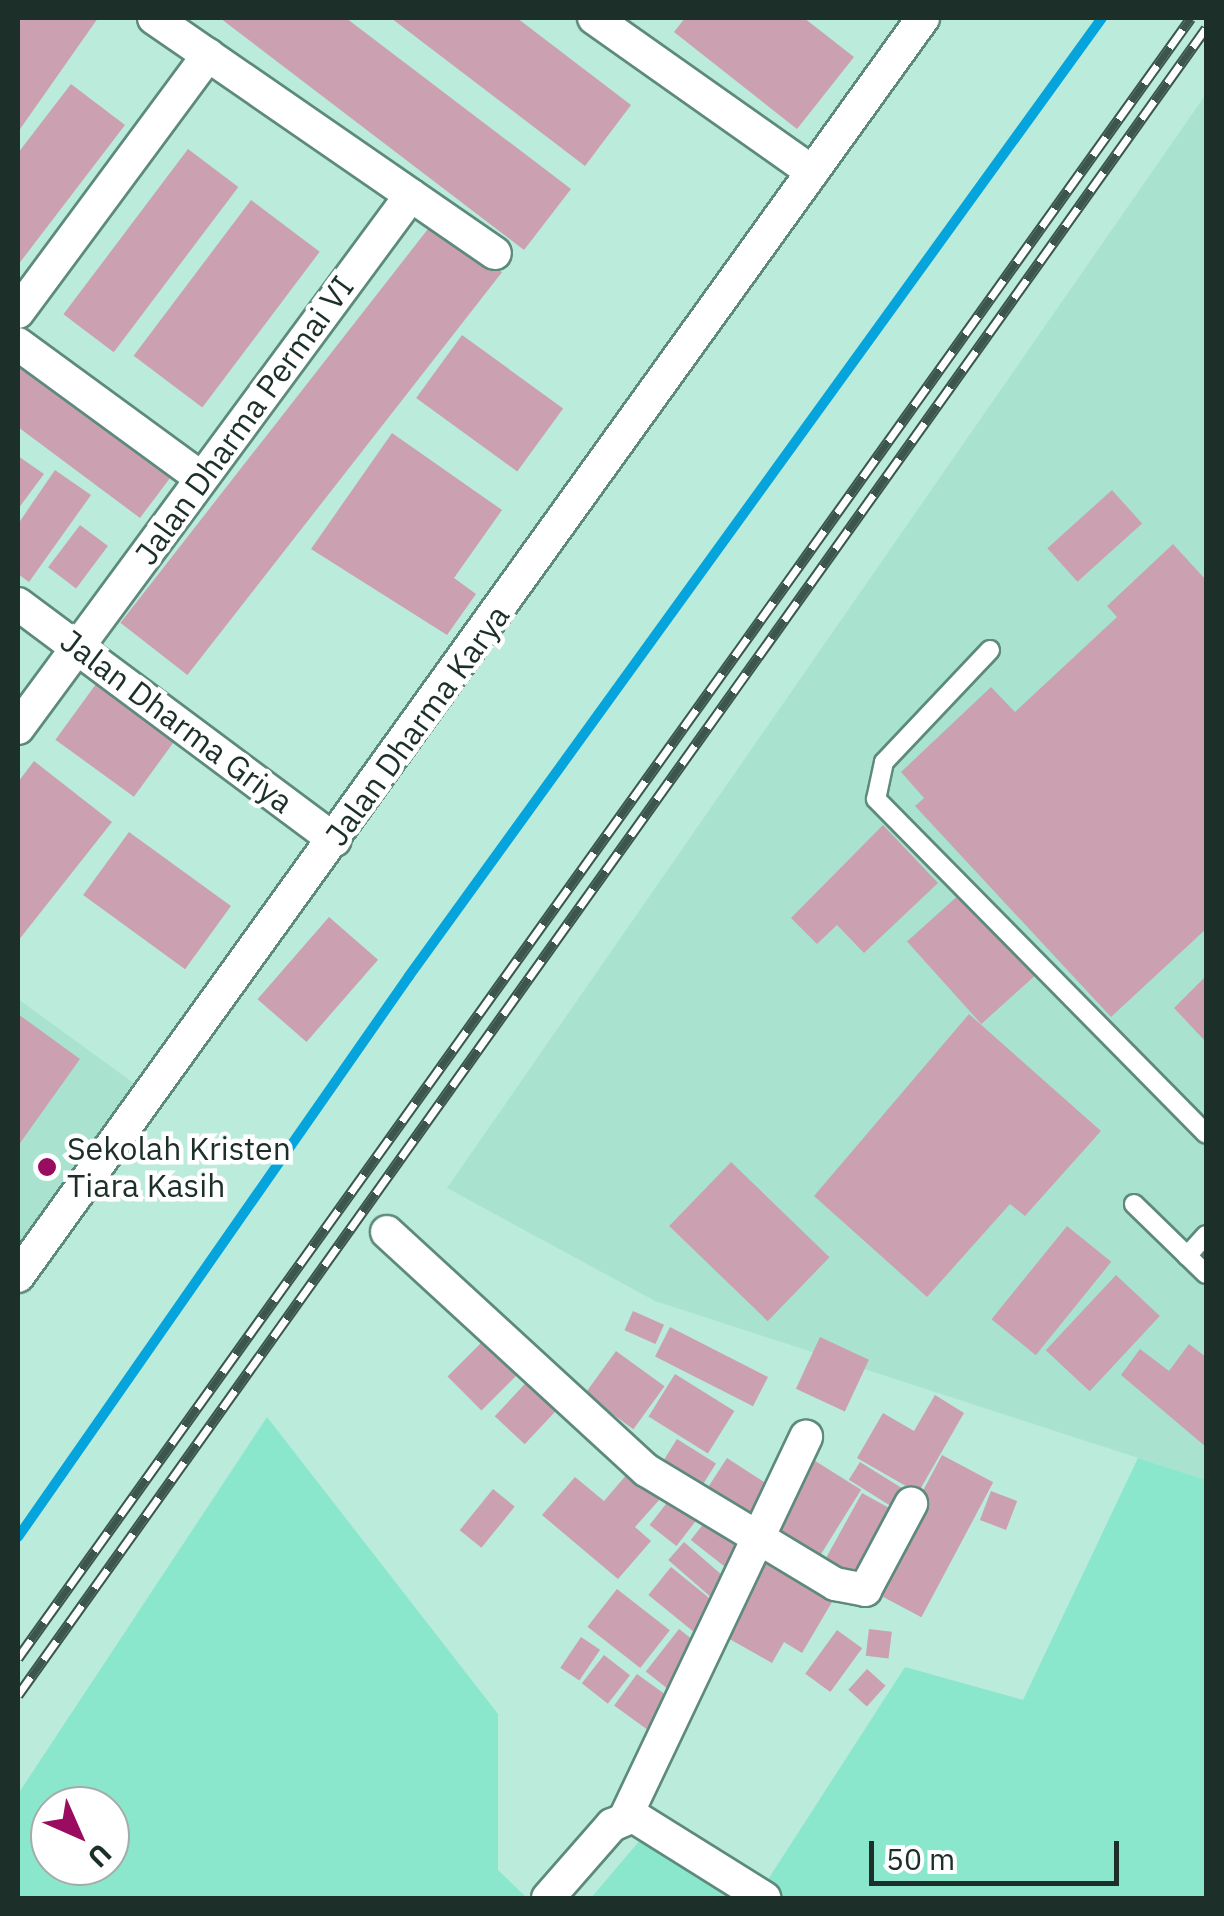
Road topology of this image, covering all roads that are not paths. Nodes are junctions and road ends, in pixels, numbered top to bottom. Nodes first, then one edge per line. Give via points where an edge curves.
1 (154, 18) edge
2 (594, 18) edge
3 (923, 18) edge
4 (208, 55) junction
5 (812, 172) junction
6 (410, 194) junction
7 (495, 253) dead end
8 (18, 312) edge
9 (18, 344) edge
10 (201, 478) junction
11 (18, 604) edge
12 (79, 646) junction
13 (990, 650) dead end
14 (18, 728) edge
15 (335, 840) junction
16 (1206, 1134) edge
17 (1134, 1204) dead end
18 (386, 1232) dead end
19 (1206, 1235) edge
20 (1187, 1256) junction
21 (1206, 1274) edge
22 (18, 1276) edge
23 (806, 1437) dead end
24 (911, 1504) dead end
25 (758, 1540) junction
26 (626, 1816) junction
27 (548, 1898) edge
28 (764, 1898) edge

1 - 4 street
2 - 5 street
3 - 5 street, Jalan Dharma Karya
4 - 6 street
4 - 8 street
5 - 15 street, Jalan Dharma Karya
6 - 7 street
6 - 10 street, Jalan Dharma Permai VI
9 - 10 street
10 - 12 street, Jalan Dharma Permai VI
11 - 12 street, Jalan Dharma Griya
12 - 14 street, Jalan Dharma Permai VI
12 - 15 street, Jalan Dharma Griya
13 - 16 lane via 884,762 876,798
15 - 22 street, Jalan Dharma Karya
17 - 20 lane
18 - 25 street via 646,1470
19 - 20 lane
20 - 21 lane
23 - 25 street
24 - 25 street via 864,1590
25 - 26 street
26 - 27 street
26 - 28 street

